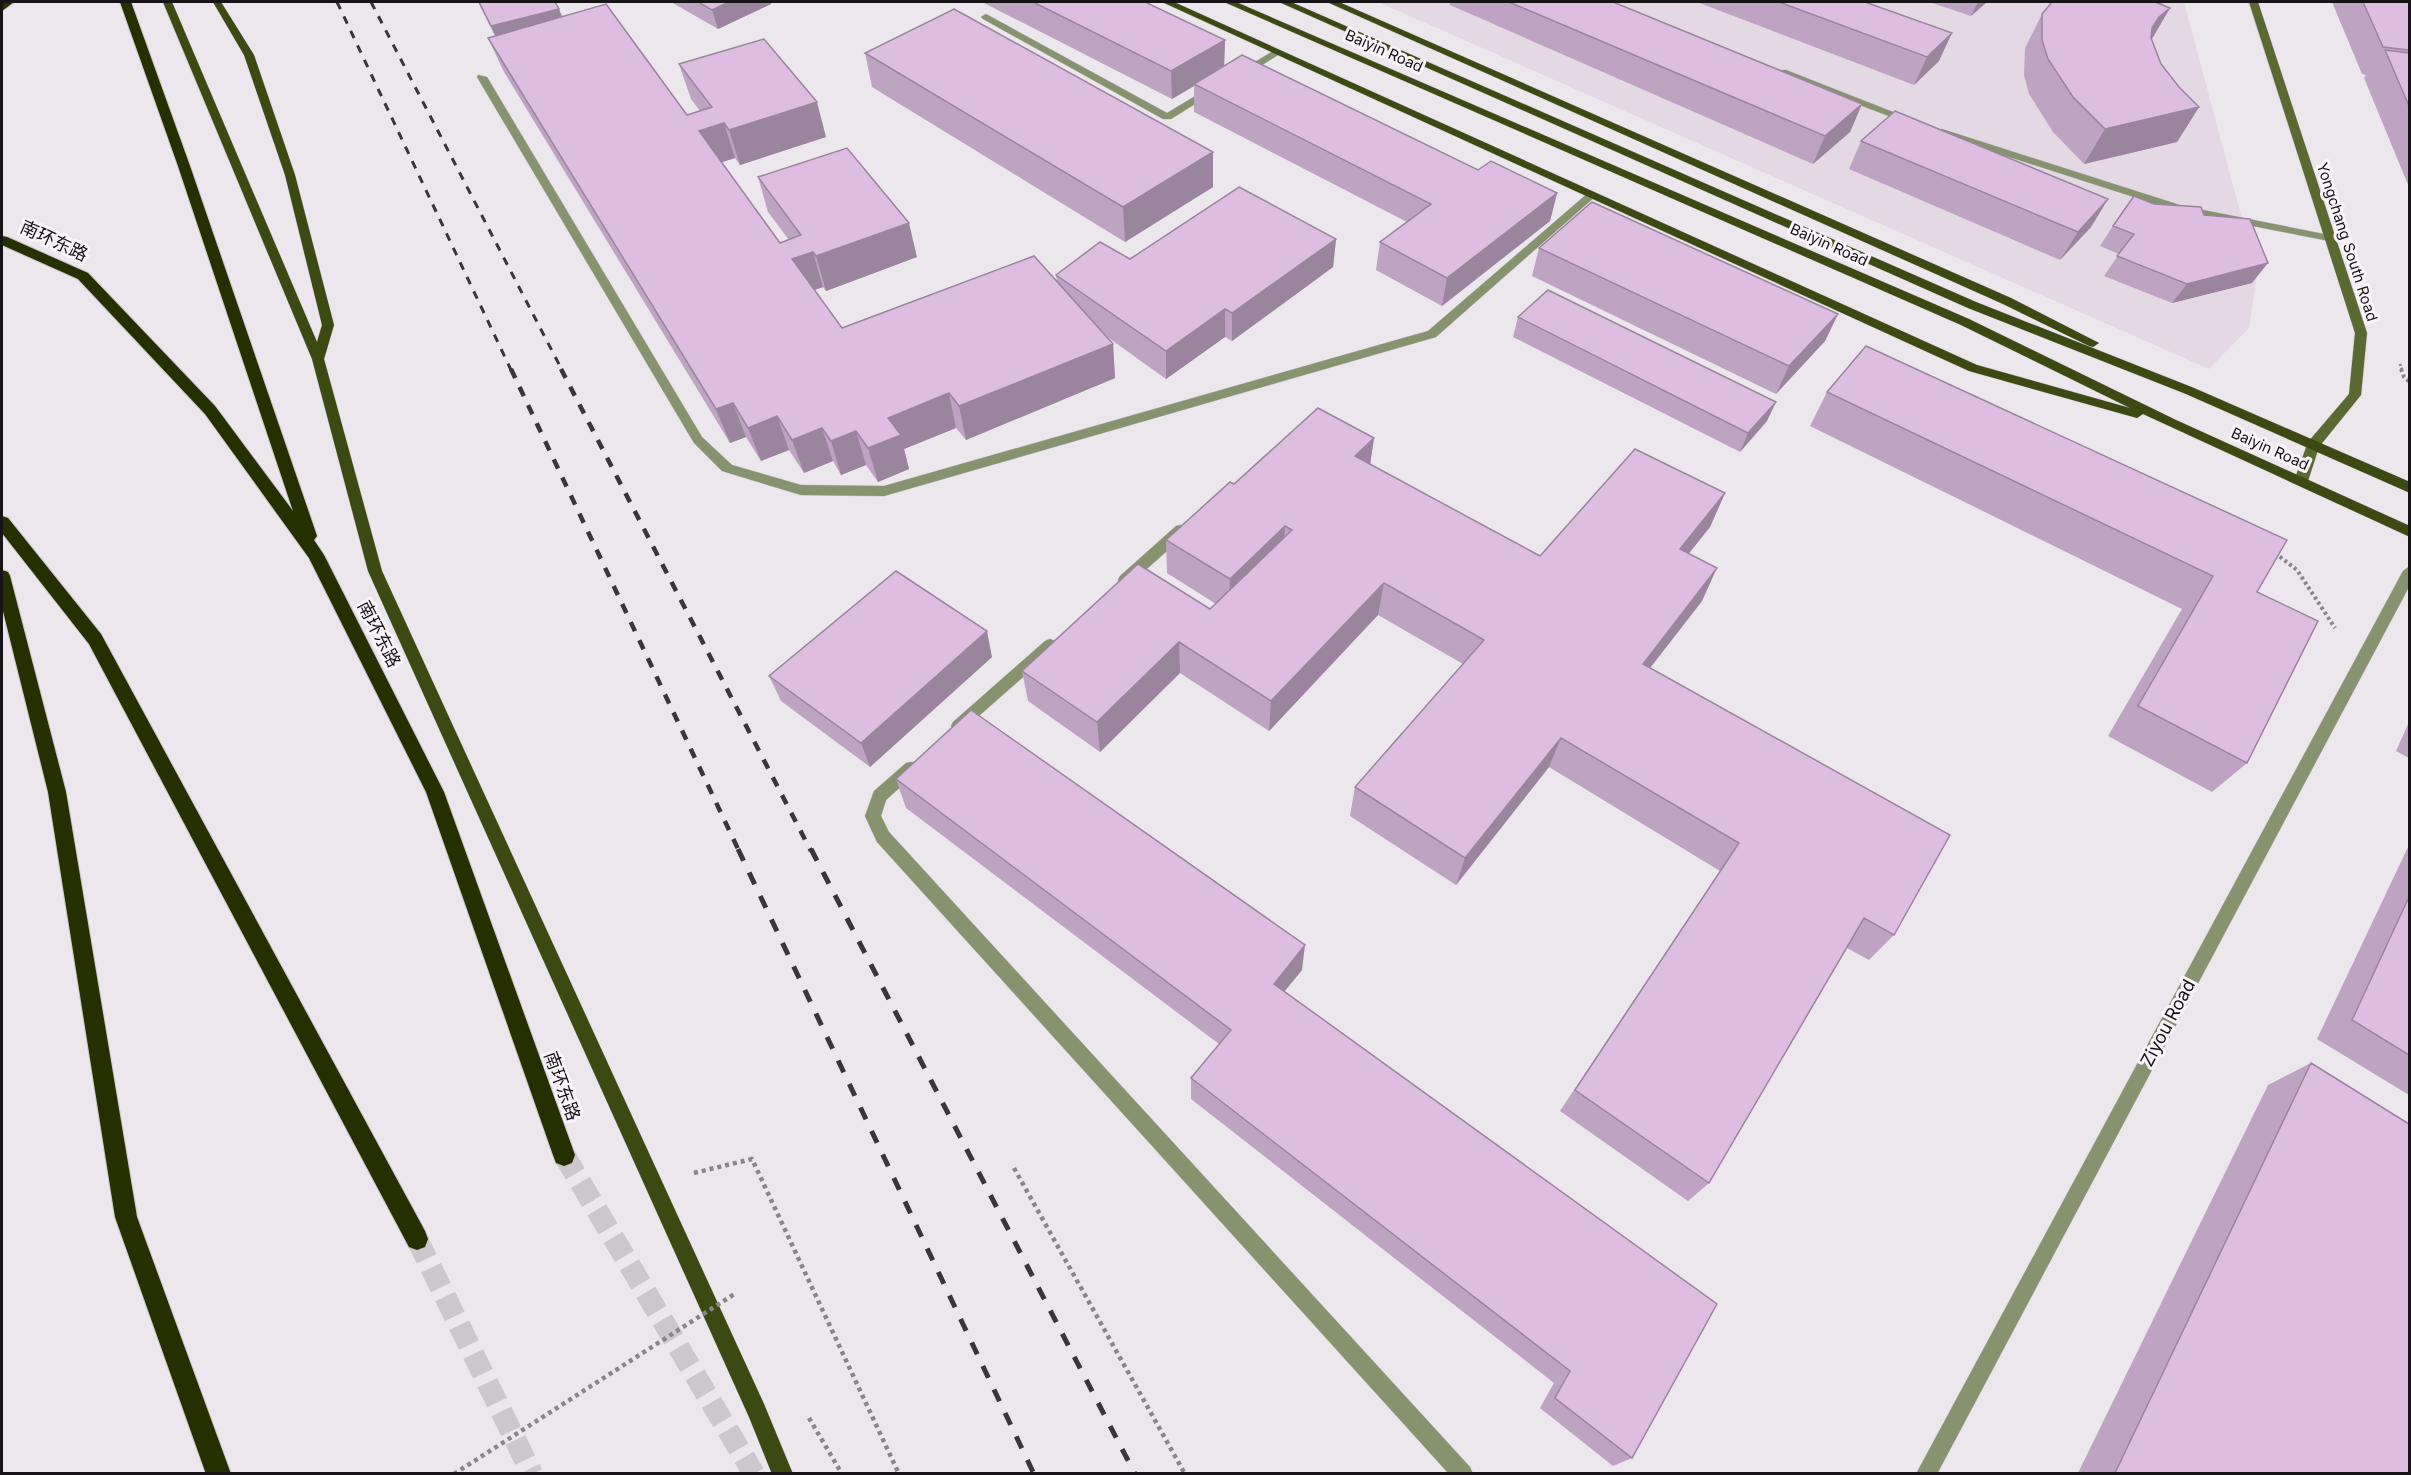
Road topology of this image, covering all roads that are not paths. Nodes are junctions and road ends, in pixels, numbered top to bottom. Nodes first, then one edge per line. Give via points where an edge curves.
1 (8, 2) edge
2 (125, 2) edge
3 (167, 2) edge
4 (217, 2) edge
5 (1167, 2) edge
6 (1229, 2) edge
7 (1284, 2) edge
8 (1332, 2) edge
9 (2253, 2) edge
10 (2, 8) edge
11 (986, 17) dead end
12 (1278, 52) junction
13 (1776, 69) edge
14 (482, 77) dead end
15 (1919, 124) edge
16 (1930, 128) edge
17 (1592, 195) junction
18 (2329, 238) junction
19 (2, 240) edge
20 (318, 359) junction
21 (2190, 391) junction
22 (2172, 423) junction
23 (2313, 445) junction
24 (2301, 481) junction
25 (2409, 488) edge
26 (2, 522) edge
27 (1191, 522) edge
28 (2409, 532) edge
29 (316, 555) junction
30 (2409, 571) edge
31 (2, 576) edge
32 (1111, 592) edge
33 (1066, 631) edge
34 (950, 733) edge
35 (923, 757) edge
36 (564, 1155) tunnel mouth
37 (417, 1239) tunnel mouth
38 (219, 1473) edge
39 (783, 1473) edge
40 (1463, 1473) edge
41 (1926, 1473) edge

1 - 10 highway
2 - 29 highway
3 - 20 main road
4 - 20 main road via 249,55 290,175 328,325
5 - 12 main road
6 - 22 main road, Baiyin Road via 1965,322
7 - 21 main road, Baiyin Road via 1972,305
8 - 21 main road via 2007,301
9 - 18 street, Yongchang South Road
11 - 12 street via 1167,117
12 - 17 main road
13 - 15 street
14 - 17 street via 698,440 727,468 801,490 884,491 1432,334
16 - 18 street via 2181,209
17 - 22 main road via 1973,368
18 - 23 street, Yongchang South Road via 2361,333 2355,395
19 - 29 highway, 南环东路 via 83,276 210,410
20 - 39 main road via 375,571
21 - 23 main road, Baiyin Road
22 - 24 main road, Baiyin Road
23 - 24 street, Yongchang South Road
23 - 25 main road, Baiyin Road
24 - 28 main road, Baiyin Road
26 - 37 highway via 95,639
27 - 32 street
29 - 36 highway, 南环东路 via 435,792
30 - 41 street, Ziyou Road
31 - 38 highway via 57,792 126,1217
33 - 34 street
35 - 40 street via 879,796 873,816 883,837

